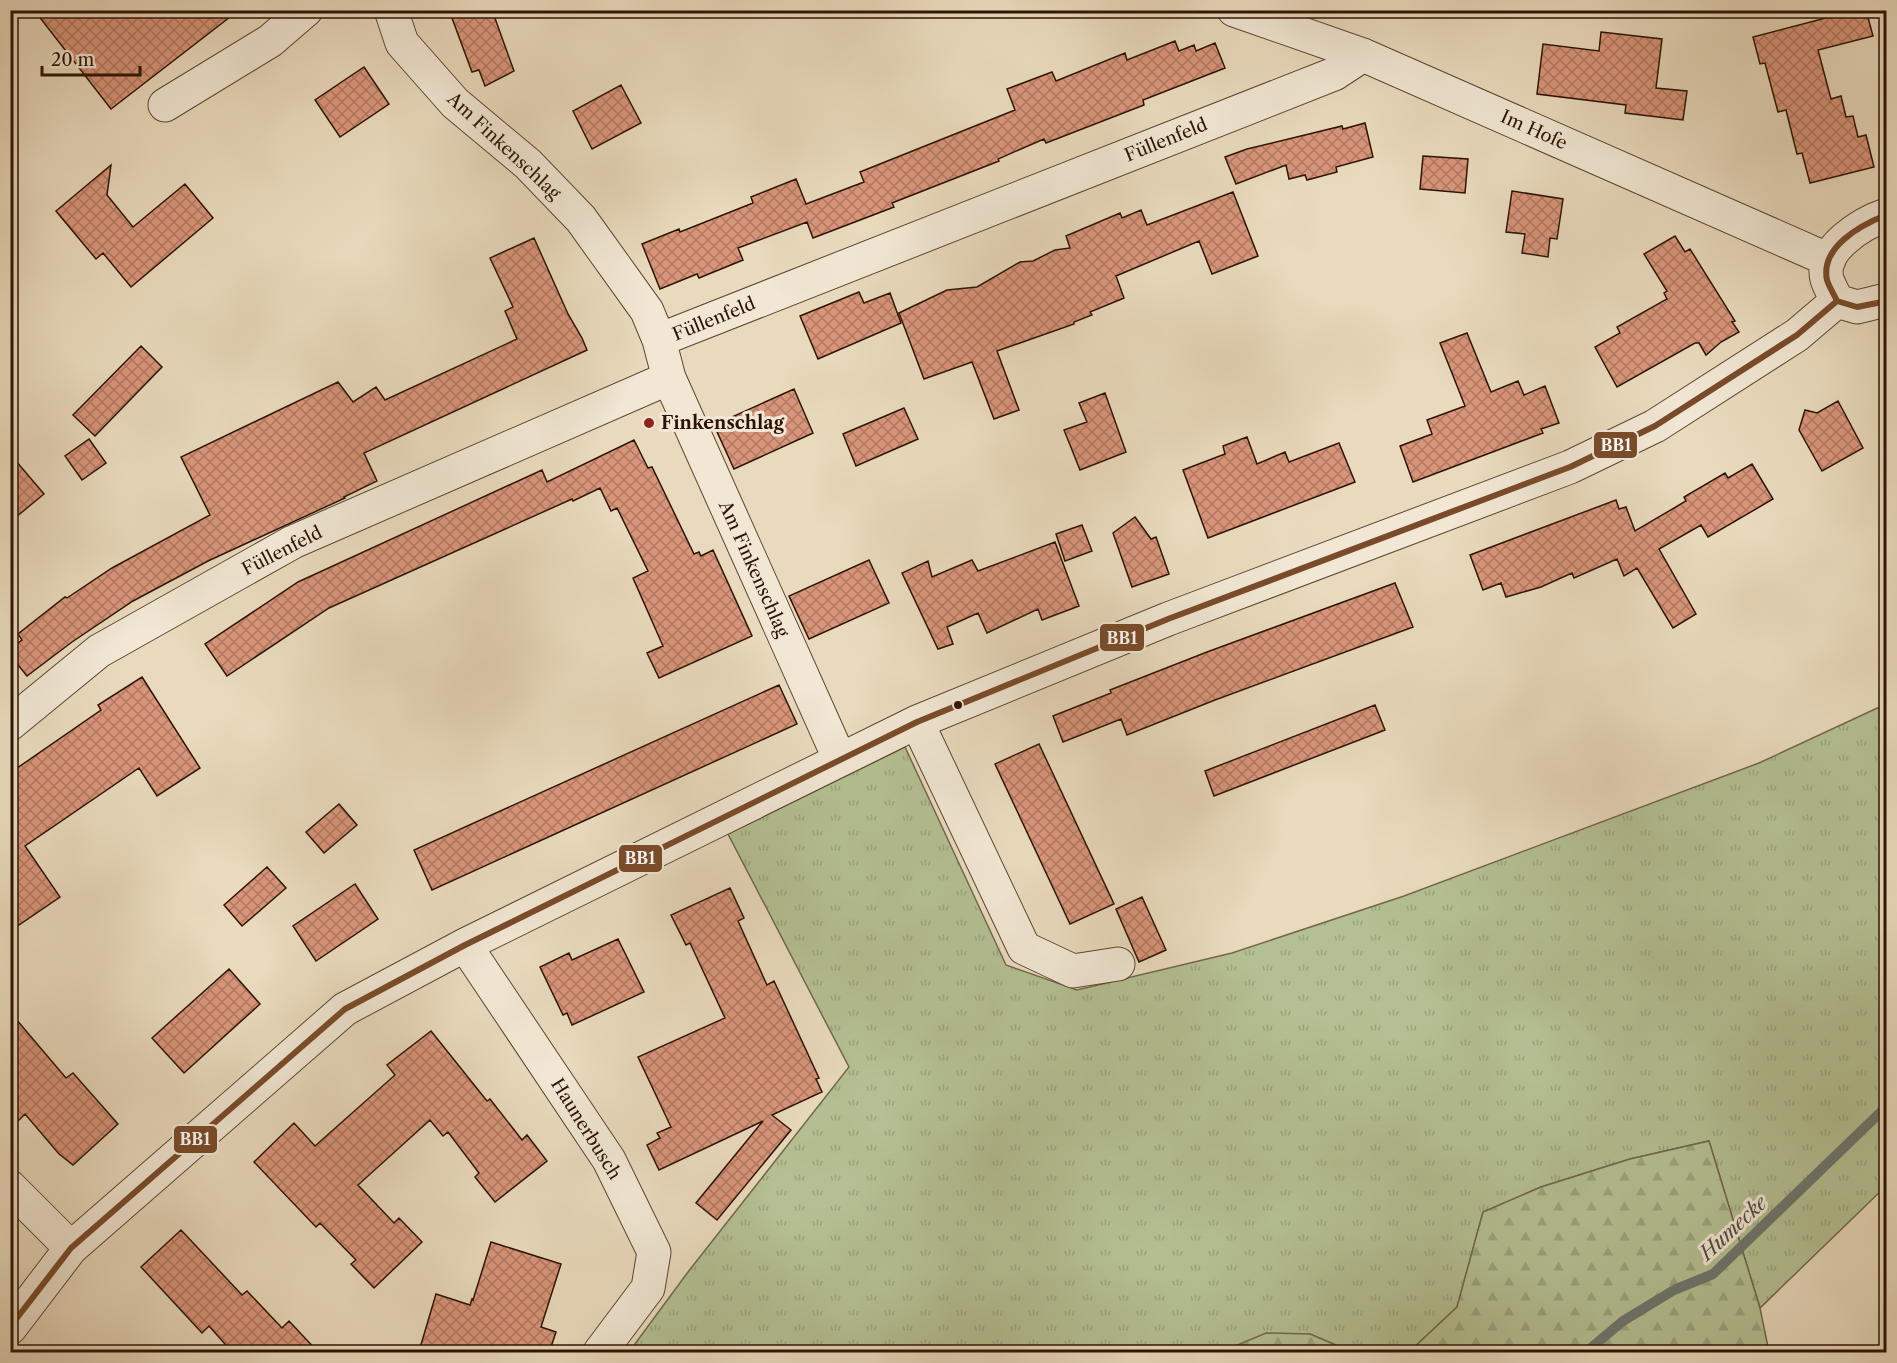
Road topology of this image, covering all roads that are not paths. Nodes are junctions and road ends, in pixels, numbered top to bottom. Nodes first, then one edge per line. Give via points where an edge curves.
1 (306, 10) edge
2 (392, 10) edge
3 (1234, 10) edge
4 (1363, 55) junction
5 (165, 105) dead end
6 (1887, 215) edge
7 (1829, 260) junction
8 (1887, 300) edge
9 (1837, 301) junction
10 (659, 340) junction
11 (669, 378) junction
12 (917, 722) junction
13 (10, 724) edge
14 (840, 760) junction
15 (465, 945) junction
16 (1118, 964) dead end
17 (10, 1186) edge
18 (71, 1248) junction
19 (10, 1328) edge
20 (600, 1353) edge

1 - 5 street via 270,41
2 - 10 street, Am Finkenschlag via 402,43 455,103 528,164 581,219 647,311
3 - 4 street, Im Hofe
4 - 7 street, Im Hofe
4 - 10 street, Füllenfeld via 1334,74
6 - 7 street via 1842,240
7 - 9 street via 1827,278
8 - 9 street via 1857,307
9 - 12 street via 1797,335 1655,426 1570,467 1168,619
10 - 11 street, Füllenfeld
11 - 13 street, Füllenfeld via 293,542 99,651
11 - 14 street, Am Finkenschlag
12 - 14 street
12 - 16 street via 1024,948 1073,971
14 - 15 street
15 - 18 street via 345,1009
15 - 20 street, Haunerbusch via 609,1160 654,1252 648,1288
17 - 18 street
18 - 19 street

